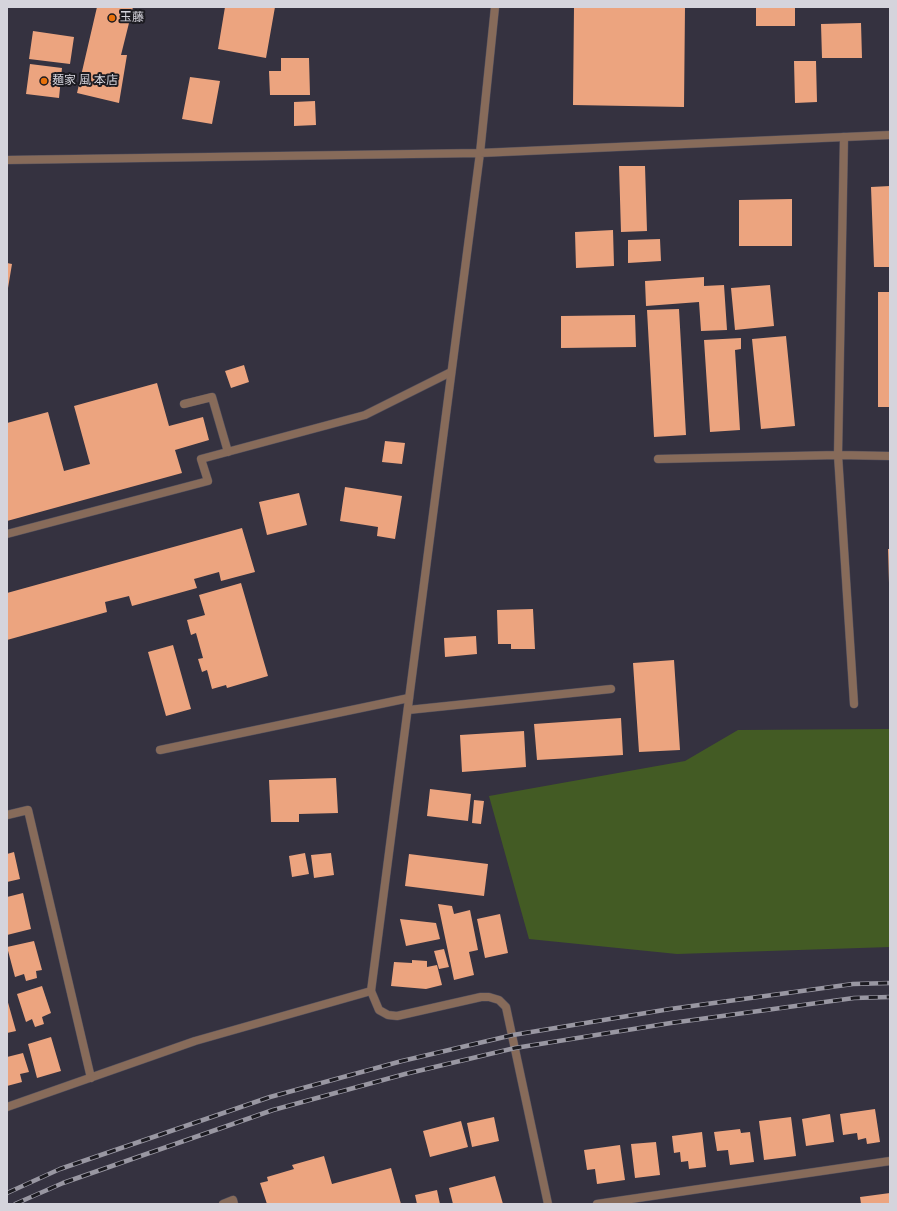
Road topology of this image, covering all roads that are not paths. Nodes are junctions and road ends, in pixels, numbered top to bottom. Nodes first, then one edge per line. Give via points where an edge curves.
1 (495, 7) edge
2 (890, 135) edge
3 (844, 137) junction
4 (480, 153) junction
5 (7, 160) edge
6 (451, 372) junction
7 (184, 404) dead end
8 (228, 452) junction
9 (838, 455) junction
10 (890, 456) edge
11 (658, 459) dead end
12 (7, 534) edge
13 (611, 689) dead end
14 (409, 698) junction
15 (854, 704) dead end
16 (408, 710) junction
17 (160, 750) dead end
18 (7, 815) edge
19 (371, 991) junction
20 (91, 1078) junction
21 (7, 1107) edge
22 (890, 1161) edge
23 (223, 1204) edge
24 (234, 1204) edge
25 (548, 1204) edge
26 (597, 1204) edge

1 - 4 street
2 - 3 street
3 - 4 street
3 - 9 street
4 - 5 street
4 - 6 street
6 - 8 street via 364,415
6 - 14 street
7 - 8 street via 212,397
8 - 12 street via 201,459 208,481
9 - 10 street
9 - 11 street
9 - 15 street
13 - 16 street
14 - 16 street
14 - 17 street
16 - 19 street
18 - 20 street via 28,810
19 - 20 street via 195,1041
19 - 25 street via 379,1010 388,1015 397,1016 489,996 499,1000 506,1008
20 - 21 street
22 - 26 street
23 - 24 street via 233,1200

